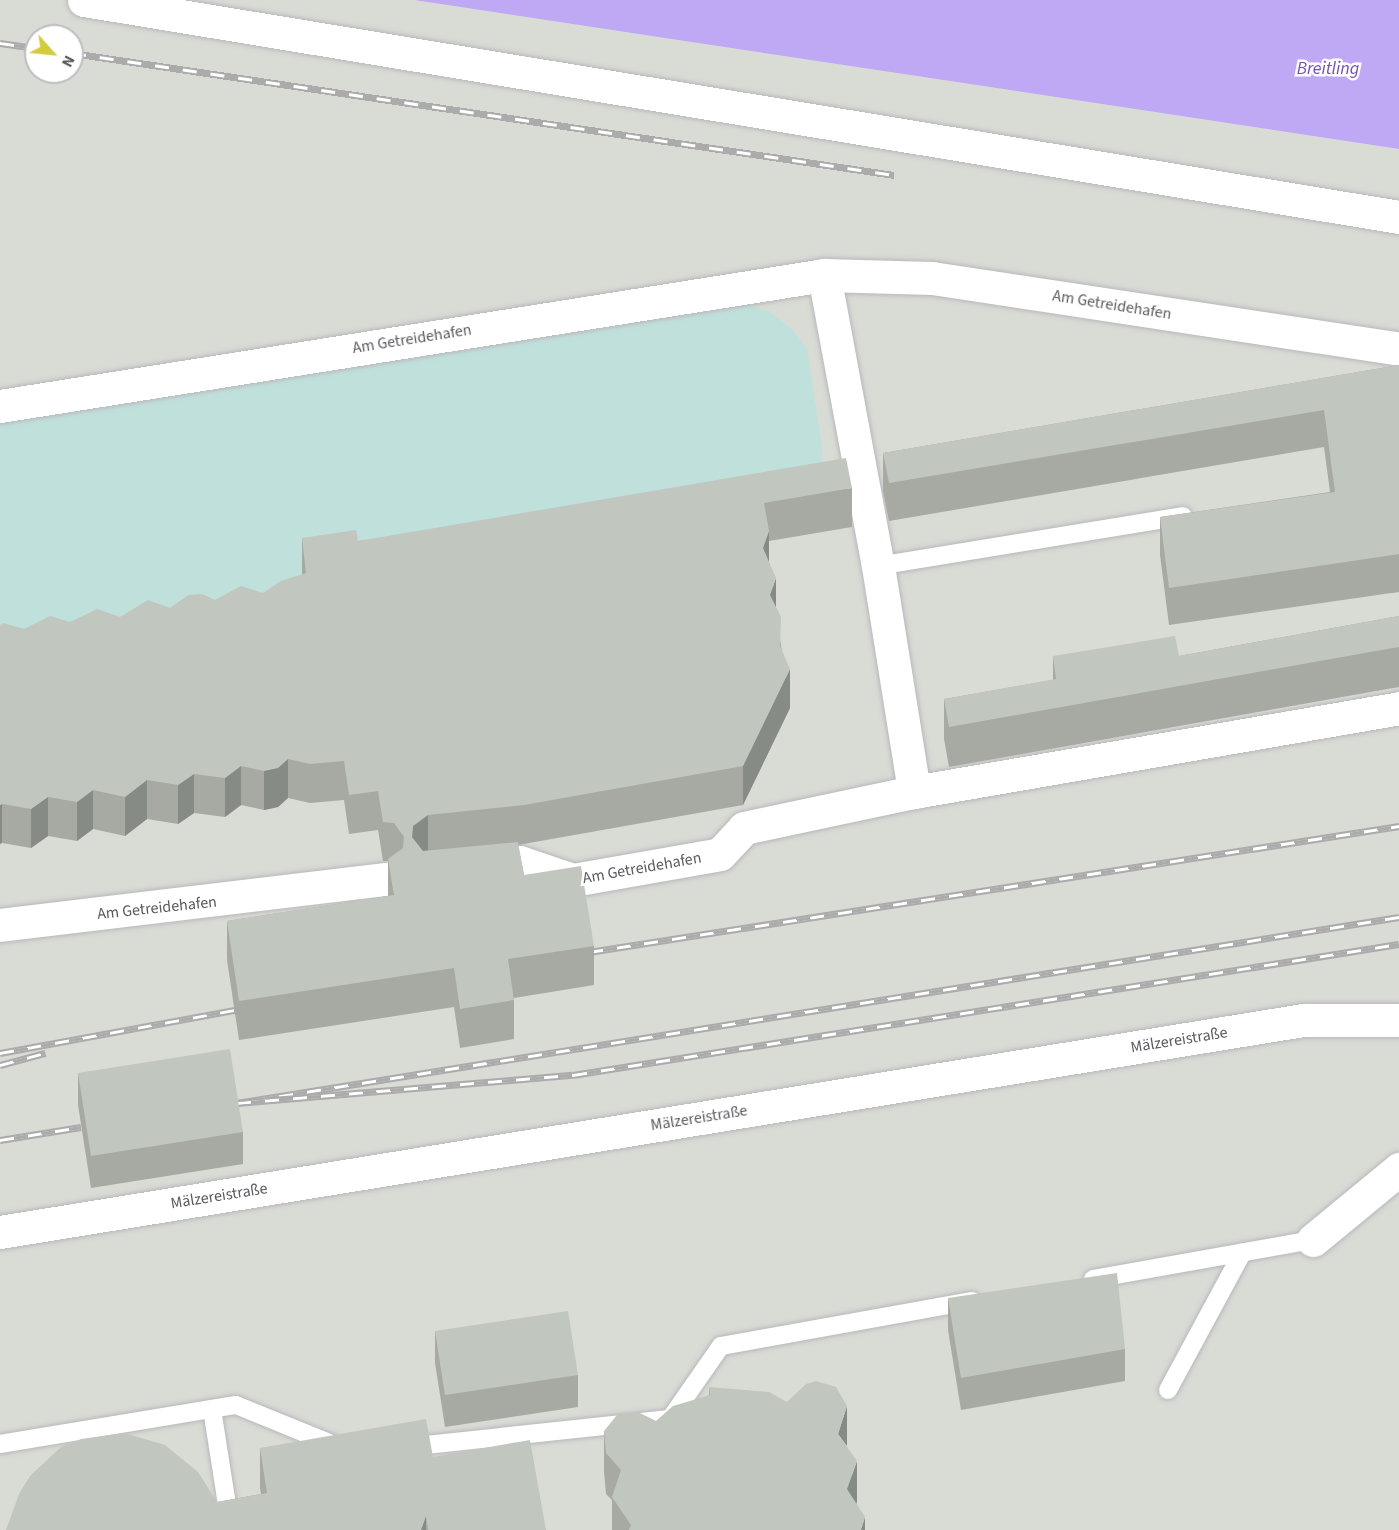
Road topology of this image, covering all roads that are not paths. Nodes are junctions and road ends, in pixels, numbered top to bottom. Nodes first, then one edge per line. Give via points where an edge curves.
1 (84, 0) edge
2 (1399, 217) edge
3 (824, 276) junction
4 (1399, 349) edge
5 (0, 406) edge
6 (1204, 513) edge
7 (878, 566) junction
8 (1399, 708) edge
9 (914, 792) junction
10 (442, 872) edge
11 (386, 879) edge
12 (0, 925) edge
13 (1399, 1020) edge
14 (1399, 1169) edge
15 (0, 1232) edge
16 (1313, 1240) joint
17 (1242, 1253) junction
18 (1080, 1282) edge
19 (987, 1298) edge
20 (1168, 1390) dead end
21 (212, 1409) junction
22 (0, 1444) edge
23 (388, 1449) edge
24 (352, 1452) edge
25 (231, 1530) edge

1 - 2 street
3 - 4 street, Am Getreidehafen via 932,278
3 - 5 street, Am Getreidehafen
3 - 7 street
6 - 7 lane
7 - 9 street
8 - 9 street, Am Getreidehafen
9 - 10 street, Am Getreidehafen via 744,828 720,854 573,880 520,862
11 - 12 street, Am Getreidehafen
13 - 15 street, Mälzereistraße via 1303,1020
14 - 16 street
16 - 17 lane
17 - 18 lane
17 - 20 lane
19 - 23 lane via 721,1346 670,1419
21 - 22 lane
21 - 24 lane via 236,1405
21 - 25 lane

